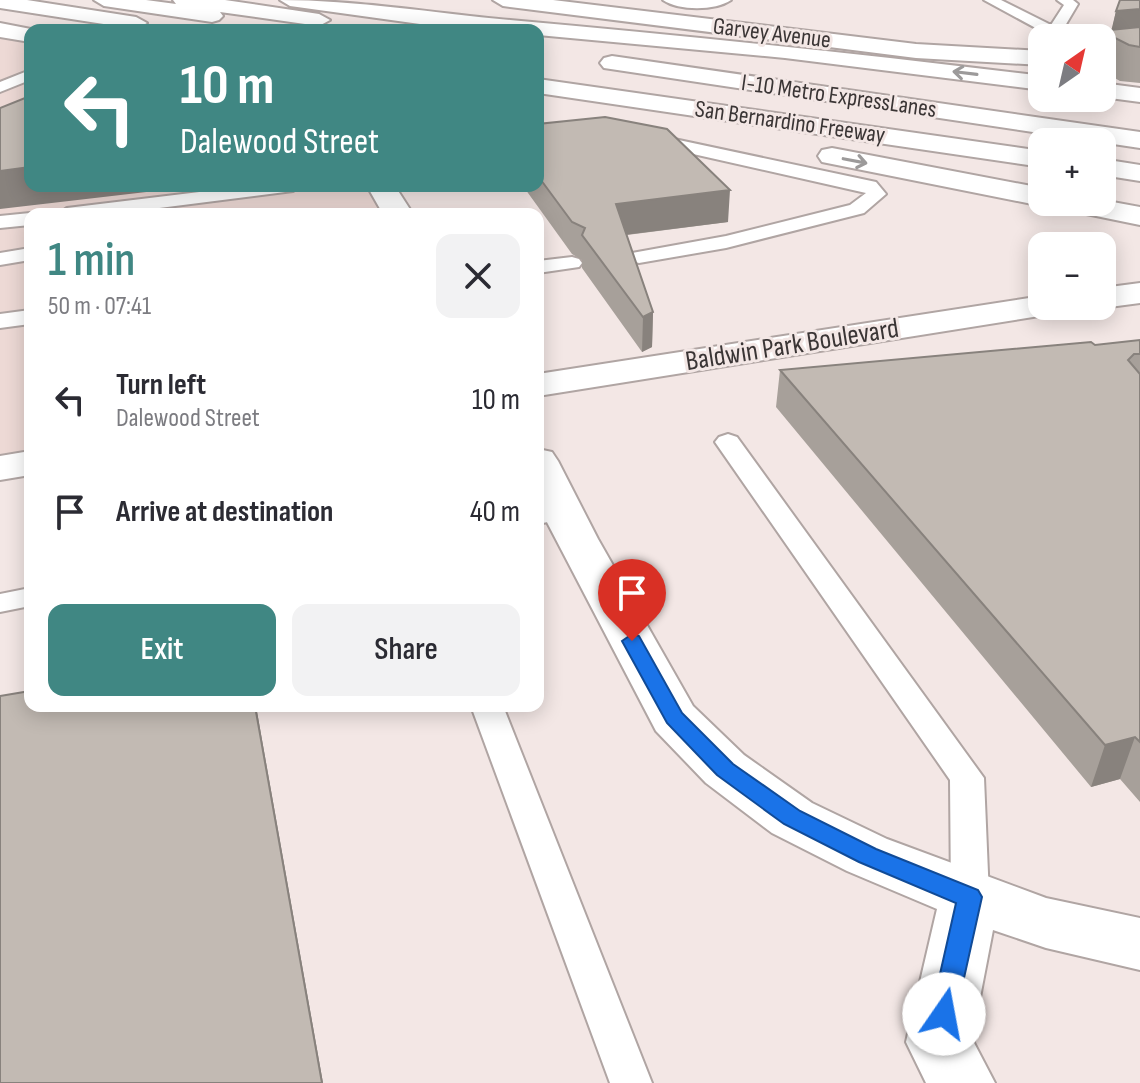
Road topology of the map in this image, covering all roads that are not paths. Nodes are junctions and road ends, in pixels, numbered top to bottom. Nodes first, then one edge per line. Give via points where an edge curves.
1 (104, 0) edge
2 (183, 0) edge
3 (290, 0) edge
4 (503, 0) edge
5 (724, 0) edge
6 (991, 0) edge
7 (1064, 0) edge
8 (0, 2) edge
9 (671, 7) edge
10 (426, 19) junction
11 (142, 24) edge
12 (262, 24) edge
13 (344, 24) edge
14 (460, 24) edge
15 (482, 24) edge
16 (1038, 24) edge
17 (1063, 24) edge
18 (0, 30) edge
19 (544, 30) edge
20 (24, 34) edge
21 (544, 52) edge
22 (544, 52) edge
23 (1028, 57) edge
24 (584, 59) dead end
25 (24, 77) edge
26 (1028, 81) edge
27 (0, 87) edge
28 (544, 87) edge
29 (1116, 92) edge
30 (582, 93) junction
31 (1140, 95) edge
32 (1140, 122) edge
33 (624, 133) edge
34 (883, 135) junction
35 (1140, 140) edge
36 (1028, 157) edge
37 (1116, 169) edge
38 (1140, 173) edge
39 (245, 192) edge
40 (1028, 194) edge
41 (115, 208) edge
42 (1116, 211) edge
43 (1140, 216) edge
44 (24, 220) edge
45 (0, 222) edge
46 (24, 255) edge
47 (639, 257) dead end
48 (0, 259) edge
49 (572, 263) dead end
50 (544, 266) edge
51 (1140, 293) edge
52 (1116, 296) edge
53 (1028, 309) edge
54 (24, 318) edge
55 (0, 321) edge
56 (544, 384) edge
57 (728, 442) dead end
58 (24, 464) edge
59 (0, 468) edge
60 (544, 487) edge
61 (550, 513) edge
62 (24, 598) edge
63 (0, 603) edge
64 (489, 712) edge
65 (970, 897) junction
66 (1140, 944) edge
67 (631, 1083) edge
68 (961, 1083) edge

1 - 12 main road
2 - 13 main road
3 - 10 main road
4 - 9 main road, Garvey Avenue
5 - 9 lane
6 - 16 lane
7 - 17 lane via 1071,4
8 - 11 main road
9 - 23 main road, Garvey Avenue via 916,51
10 - 14 main road
15 -> 10 main road
18 - 20 main road
26 -> 19 main road via 785,51
21 - 32 main road, San Bernardino Freeway
22 - 34 main road via 749,98
24 - 35 main road, I-10 Metro ExpressLanes
25 - 27 lane
28 - 30 main road, San Bernardino Freeway
29 - 31 main road
30 - 34 main road, San Bernardino Freeway
30 -> 40 main road via 751,141
33 - 47 lane via 870,186 877,194 857,209 726,242
34 - 36 main road, San Bernardino Freeway
37 - 38 main road
39 - 41 lane
42 - 43 main road
44 - 45 lane
46 - 48 lane
49 - 50 lane
51 - 52 main road
53 - 56 main road, Baldwin Park Boulevard
54 - 55 lane
57 - 65 lane via 967,778
58 - 59 main road
60 - 61 main road
61 - 65 main road via 674,718 725,769 792,818
62 - 63 lane
64 - 67 lane
65 - 66 main road via 1046,923
65 - 68 main road via 939,1042

